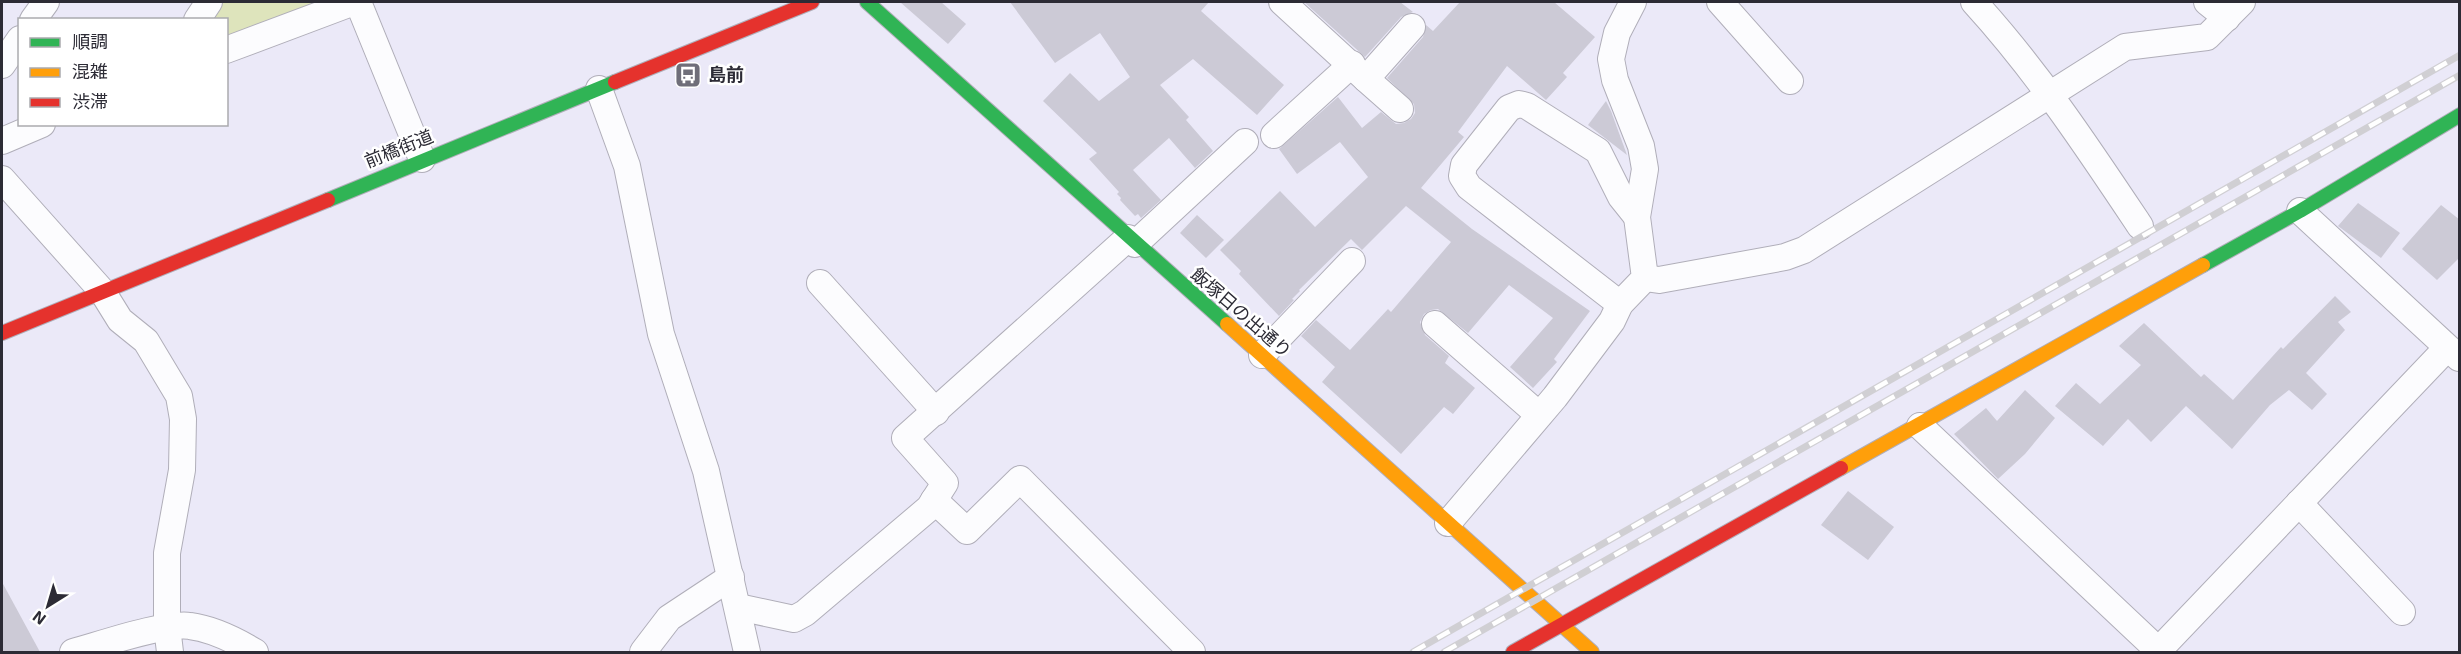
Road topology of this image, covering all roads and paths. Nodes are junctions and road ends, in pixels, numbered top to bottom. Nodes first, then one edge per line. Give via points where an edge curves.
1 (46, 2) edge
2 (209, 2) edge
3 (356, 2) edge
4 (812, 2) edge
5 (867, 2) edge
6 (1281, 2) edge
7 (1633, 2) edge
8 (1720, 2) edge
9 (1974, 2) edge
10 (2207, 2) edge
11 (2235, 10) edge
12 (34, 18) edge
13 (198, 18) edge
14 (1412, 27) dead end
15 (18, 42) edge
16 (228, 49) edge
17 (2, 65) edge
18 (1359, 72) junction
19 (1790, 81) dead end
20 (599, 89) junction
21 (2051, 94) junction
22 (1400, 109) dead end
23 (2460, 115) edge
24 (37, 126) edge
25 (1274, 135) dead end
26 (2, 141) edge
27 (1245, 142) dead end
28 (422, 159) junction
29 (2, 179) edge
30 (2300, 211) junction
31 (1637, 217) junction
32 (2140, 226) dead end
33 (1131, 241) junction
34 (1352, 261) dead end
35 (1645, 278) junction
36 (820, 284) dead end
37 (102, 291) junction
38 (1620, 304) junction
39 (1434, 324) dead end
40 (2, 333) edge
41 (2453, 353) edge
42 (1262, 355) junction
43 (936, 412) junction
44 (1539, 415) junction
45 (1920, 426) junction
46 (934, 500) junction
47 (2299, 503) junction
48 (1448, 523) junction
49 (731, 577) junction
50 (738, 607) junction
51 (2402, 612) dead end
52 (1561, 626) junction
53 (167, 627) junction
54 (73, 652) edge
55 (170, 652) edge
56 (255, 652) edge
57 (643, 652) edge
58 (747, 652) edge
59 (1192, 652) edge
60 (1513, 652) edge
61 (1592, 652) edge
62 (2158, 652) edge

1 - 12 street
2 - 13 street
3 - 16 street
3 - 28 street
4 - 20 street, 前橋街道
5 - 33 street, 飯塚日の出通り
6 - 18 street
7 - 31 street via 1617,33 1611,59 1645,169
8 - 19 street
9 - 21 street
10 - 11 street
11 - 21 street via 2207,37 2125,47
14 - 18 street
15 - 17 street
18 - 22 street
18 - 25 street
20 - 28 street, 前橋街道
20 - 49 street via 627,166 661,334 706,471
21 - 32 street
21 - 35 street via 1804,250 1785,257 1659,280
23 - 30 street
24 - 26 street
27 - 33 street
28 - 37 street, 前橋街道
29 - 37 street
30 - 41 street
30 - 45 street
31 - 35 street
31 - 38 street via 1598,152 1527,106 1509,108 1464,165 1462,176 1469,187
33 - 42 street, 飯塚日の出通り
33 - 43 street
34 - 42 street
35 - 38 street
36 - 43 street
37 - 40 street, 前橋街道
37 - 53 street via 120,320 146,341 179,396 183,419 182,470 167,553
38 - 44 street via 1584,360
39 - 44 street
41 - 47 street
42 - 48 street, 飯塚日の出通り
43 - 46 street via 905,438 945,483
44 - 48 street
45 - 52 street
45 - 62 street
46 - 50 street via 805,613 794,619
46 - 59 street via 967,531 1020,479
47 - 51 street
47 - 62 street
48 - 52 street, 飯塚日の出通り
49 - 50 street
49 - 57 street via 669,618
50 - 58 street
52 - 60 street
52 - 61 street, 飯塚日の出通り
53 - 54 street
53 - 55 street
53 - 56 street via 189,625 233,639

